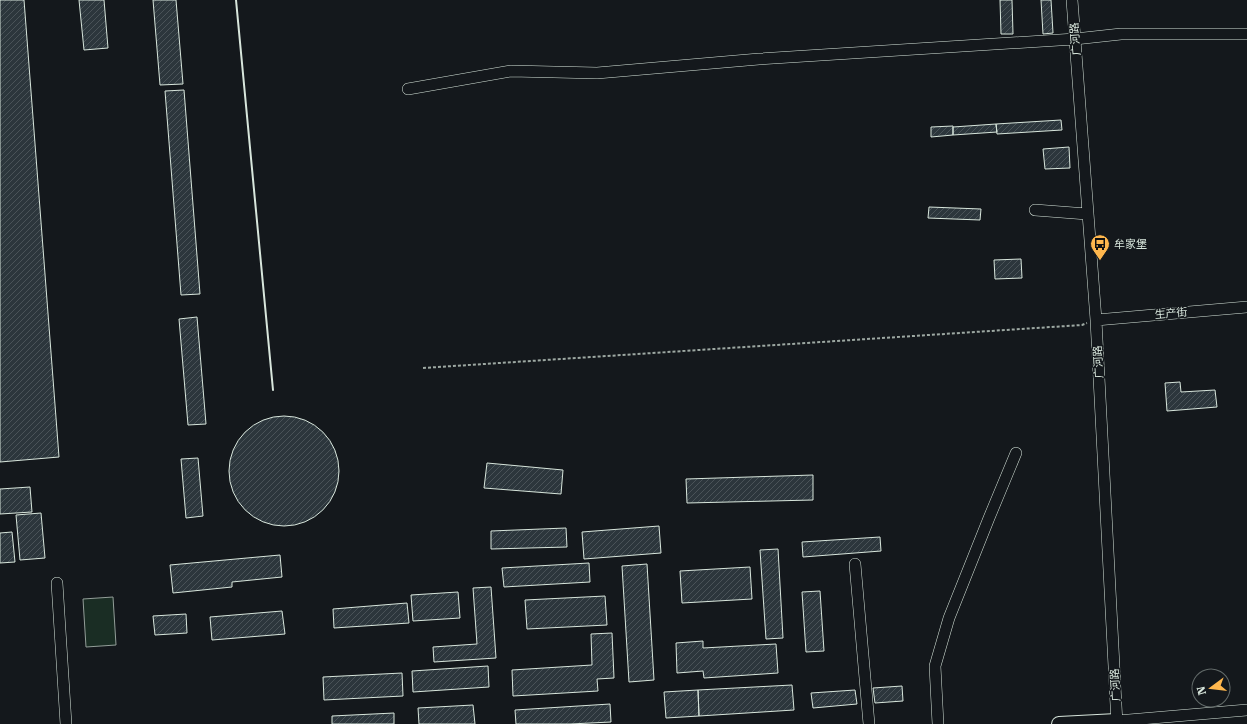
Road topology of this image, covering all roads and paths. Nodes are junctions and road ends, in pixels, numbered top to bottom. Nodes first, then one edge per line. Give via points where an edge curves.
1 (1072, 0) edge
2 (1247, 34) edge
3 (1075, 39) junction
4 (408, 89) dead end
5 (1035, 210) dead end
6 (1087, 214) junction
7 (1247, 307) edge
8 (1096, 320) junction
9 (423, 368) dead end
10 (1016, 453) dead end
11 (855, 564) dead end
12 (57, 583) dead end
13 (1247, 710) edge
14 (1117, 723) edge
15 (66, 724) edge
16 (869, 724) edge
17 (938, 724) edge
18 (1059, 724) edge

1 - 3 street, 广河路
2 - 3 street via 1121,34
3 - 4 street via 759,59 597,73 511,71
3 - 6 street, 广河路
5 - 6 street
6 - 8 street, 广河路
7 - 8 street, 生产街
8 - 9 path via 1074,326
8 - 14 street, 广河路
10 - 17 street via 949,618 935,666
11 - 16 street
12 - 15 street
13 - 14 street
14 - 18 main road

